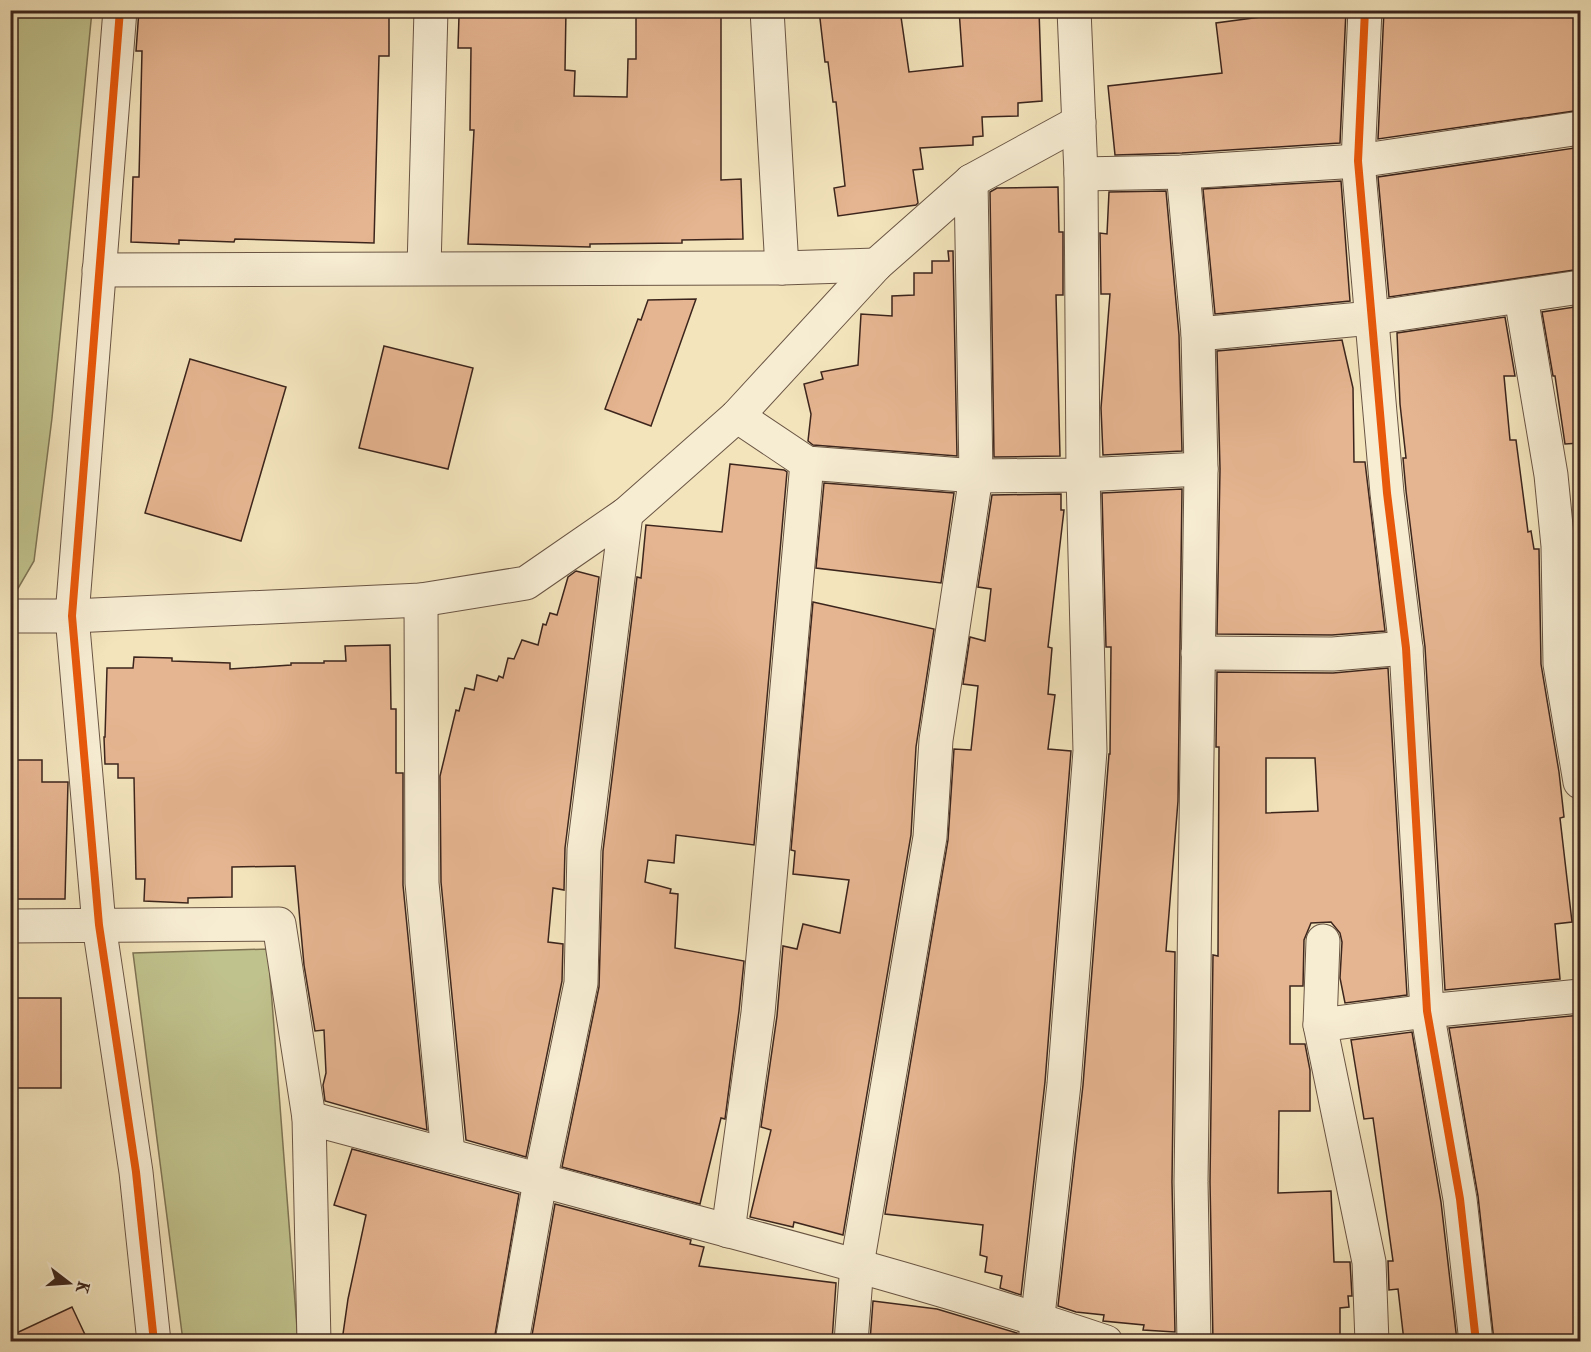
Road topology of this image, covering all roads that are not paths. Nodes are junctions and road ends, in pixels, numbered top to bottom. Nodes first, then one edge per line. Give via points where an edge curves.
1 (120, 10) edge
2 (431, 10) edge
3 (767, 10) edge
4 (1365, 10) edge
5 (1080, 14) edge
6 (1079, 122) junction
7 (1581, 128) edge
8 (1358, 161) junction
9 (1183, 172) junction
10 (1081, 174) junction
11 (972, 181) junction
12 (876, 264) junction
13 (424, 268) junction
14 (782, 268) junction
15 (99, 270) junction
16 (1581, 287) edge
17 (1521, 297) junction
18 (1372, 318) junction
19 (1198, 334) junction
20 (737, 416) junction
21 (807, 463) junction
22 (1201, 469) junction
23 (1083, 475) junction
24 (976, 476) junction
25 (626, 514) junction
26 (1569, 546) edge
27 (421, 600) junction
28 (10, 616) edge
29 (72, 616) junction
30 (1406, 648) junction
31 (1198, 653) junction
32 (1577, 741) edge
33 (1581, 782) edge
34 (99, 925) junction
35 (10, 926) edge
36 (1323, 941) dead end
37 (1581, 996) edge
38 (1426, 1011) junction
39 (1320, 1025) junction
40 (309, 1118) junction
41 (448, 1154) junction
42 (540, 1181) junction
43 (728, 1231) junction
44 (857, 1265) junction
45 (1036, 1330) edge
46 (154, 1341) edge
47 (315, 1341) edge
48 (512, 1341) edge
49 (851, 1341) edge
50 (1106, 1341) edge
51 (1194, 1341) edge
52 (1372, 1341) edge
53 (1476, 1341) edge

1 - 15 street
2 - 13 street
3 - 14 street
4 - 8 street
5 - 6 street
6 - 10 street
6 - 11 street
7 - 8 street
8 - 9 street
8 - 18 street
9 - 10 street
9 - 19 street
10 - 23 street
11 - 12 street
11 - 24 street
12 - 14 street
12 - 20 street
13 - 14 street
13 - 15 street
15 - 29 street
16 - 17 street
17 - 18 street
17 - 26 street via 1551,475
18 - 19 street
18 - 30 street via 1388,504
19 - 22 street
20 - 21 street
20 - 25 street
21 - 24 street
21 - 43 street via 758,1013
22 - 23 street
22 - 31 street
23 - 24 street
23 - 45 street via 1090,751 1064,1084
24 - 44 street via 936,740 930,837
25 - 27 street via 526,583
25 - 42 street via 584,850 581,983
26 - 32 street via 1560,664
27 - 29 street
27 - 41 street via 422,883
28 - 29 street
29 - 34 street
30 - 31 street via 1333,654
30 - 38 street
31 - 51 street via 1191,1182
32 - 33 street
34 - 35 street
34 - 40 street via 279,924
34 - 46 street via 136,1172
36 - 39 street
37 - 38 street
38 - 39 street
38 - 53 street via 1460,1199
39 - 52 street via 1369,1262
40 - 41 street
40 - 47 street
41 - 42 street
42 - 43 street
42 - 48 street
43 - 44 street
44 - 45 street
44 - 49 street
45 - 50 street

